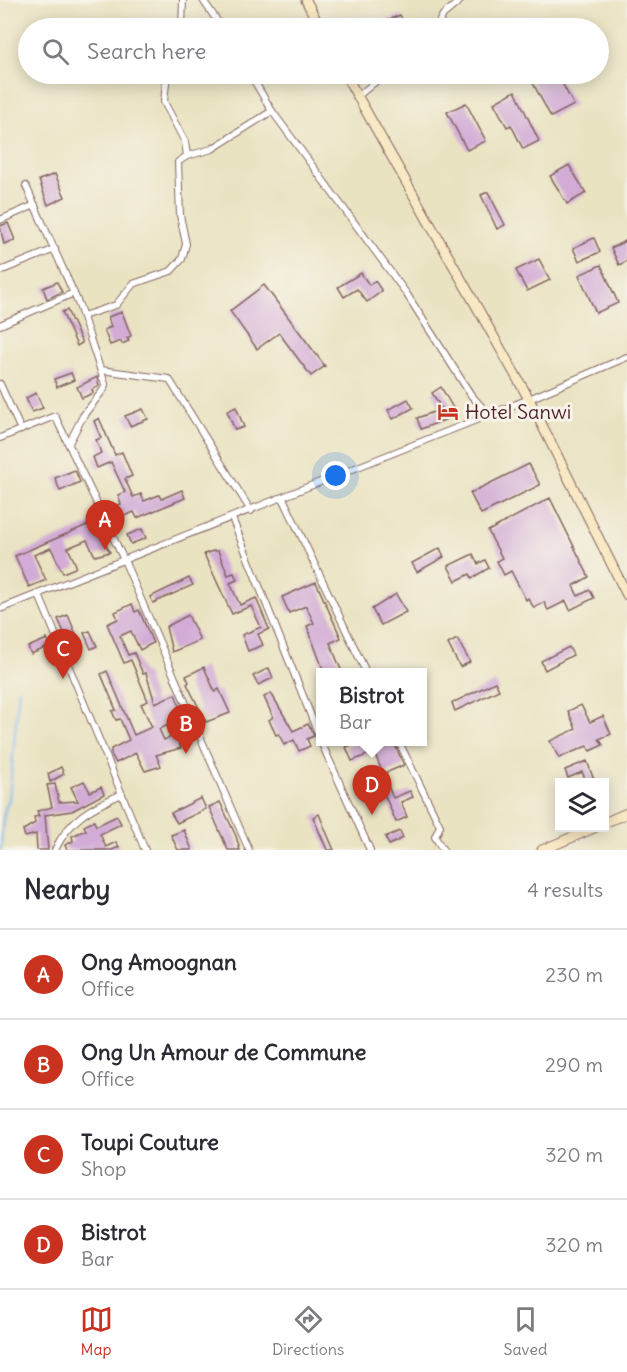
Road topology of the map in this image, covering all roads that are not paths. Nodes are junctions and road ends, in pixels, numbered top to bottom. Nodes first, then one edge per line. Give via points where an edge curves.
1 (183, 0) edge
2 (203, 0) edge
3 (306, 0) edge
4 (461, 0) edge
5 (182, 18) edge
6 (215, 18) edge
7 (315, 18) edge
8 (441, 18) edge
9 (166, 84) edge
10 (256, 84) edge
11 (351, 84) edge
12 (373, 84) edge
13 (358, 96) junction
14 (272, 111) junction
15 (187, 156) junction
16 (26, 186) dead end
17 (35, 205) junction
18 (0, 220) edge
19 (55, 249) junction
20 (0, 271) edge
21 (74, 293) junction
22 (83, 316) junction
23 (0, 325) edge
24 (627, 357) edge
25 (101, 370) junction
26 (0, 384) edge
27 (529, 399) junction
28 (489, 415) junction
29 (21, 430) junction
30 (0, 438) edge
31 (69, 443) junction
32 (283, 498) junction
33 (250, 511) junction
34 (232, 518) junction
35 (123, 560) junction
36 (39, 595) junction
37 (627, 595) edge
38 (0, 609) edge
39 (364, 668) edge
40 (316, 728) edge
41 (323, 746) edge
42 (401, 746) edge
43 (122, 794) junction
44 (627, 813) edge
45 (609, 821) edge
46 (585, 832) edge
47 (55, 850) edge
48 (145, 850) edge
49 (249, 850) edge
50 (370, 850) edge
51 (442, 850) edge
52 (542, 850) edge

1 - 5 street
2 - 6 street
3 - 7 street
4 - 8 street
9 - 15 street via 165,102 185,142
10 - 14 street
11 - 13 street
12 - 13 street
13 - 27 street
14 - 15 street via 212,149
14 - 28 street via 406,293 471,395
15 - 22 street via 177,166 186,244 182,259 171,271 133,284 116,305
16 - 17 street
17 - 18 street
17 - 19 street
19 - 20 street
19 - 21 street
21 - 22 street
21 - 23 street
22 - 25 street
24 - 27 street
25 - 31 street via 104,389 82,416
25 - 33 street via 169,379
26 - 29 street
27 - 28 street
27 - 37 street
28 - 32 street
29 - 30 street
29 - 31 street via 56,416
31 - 35 street
32 - 33 street
32 - 39 street
33 - 34 street
34 - 35 street
34 - 40 street
35 - 36 street
35 - 49 street
36 - 38 street
36 - 43 street
41 - 50 street
42 - 51 street via 440,826 435,837
43 - 47 street via 84,811 68,827
43 - 48 street
44 - 45 street
46 - 52 street

